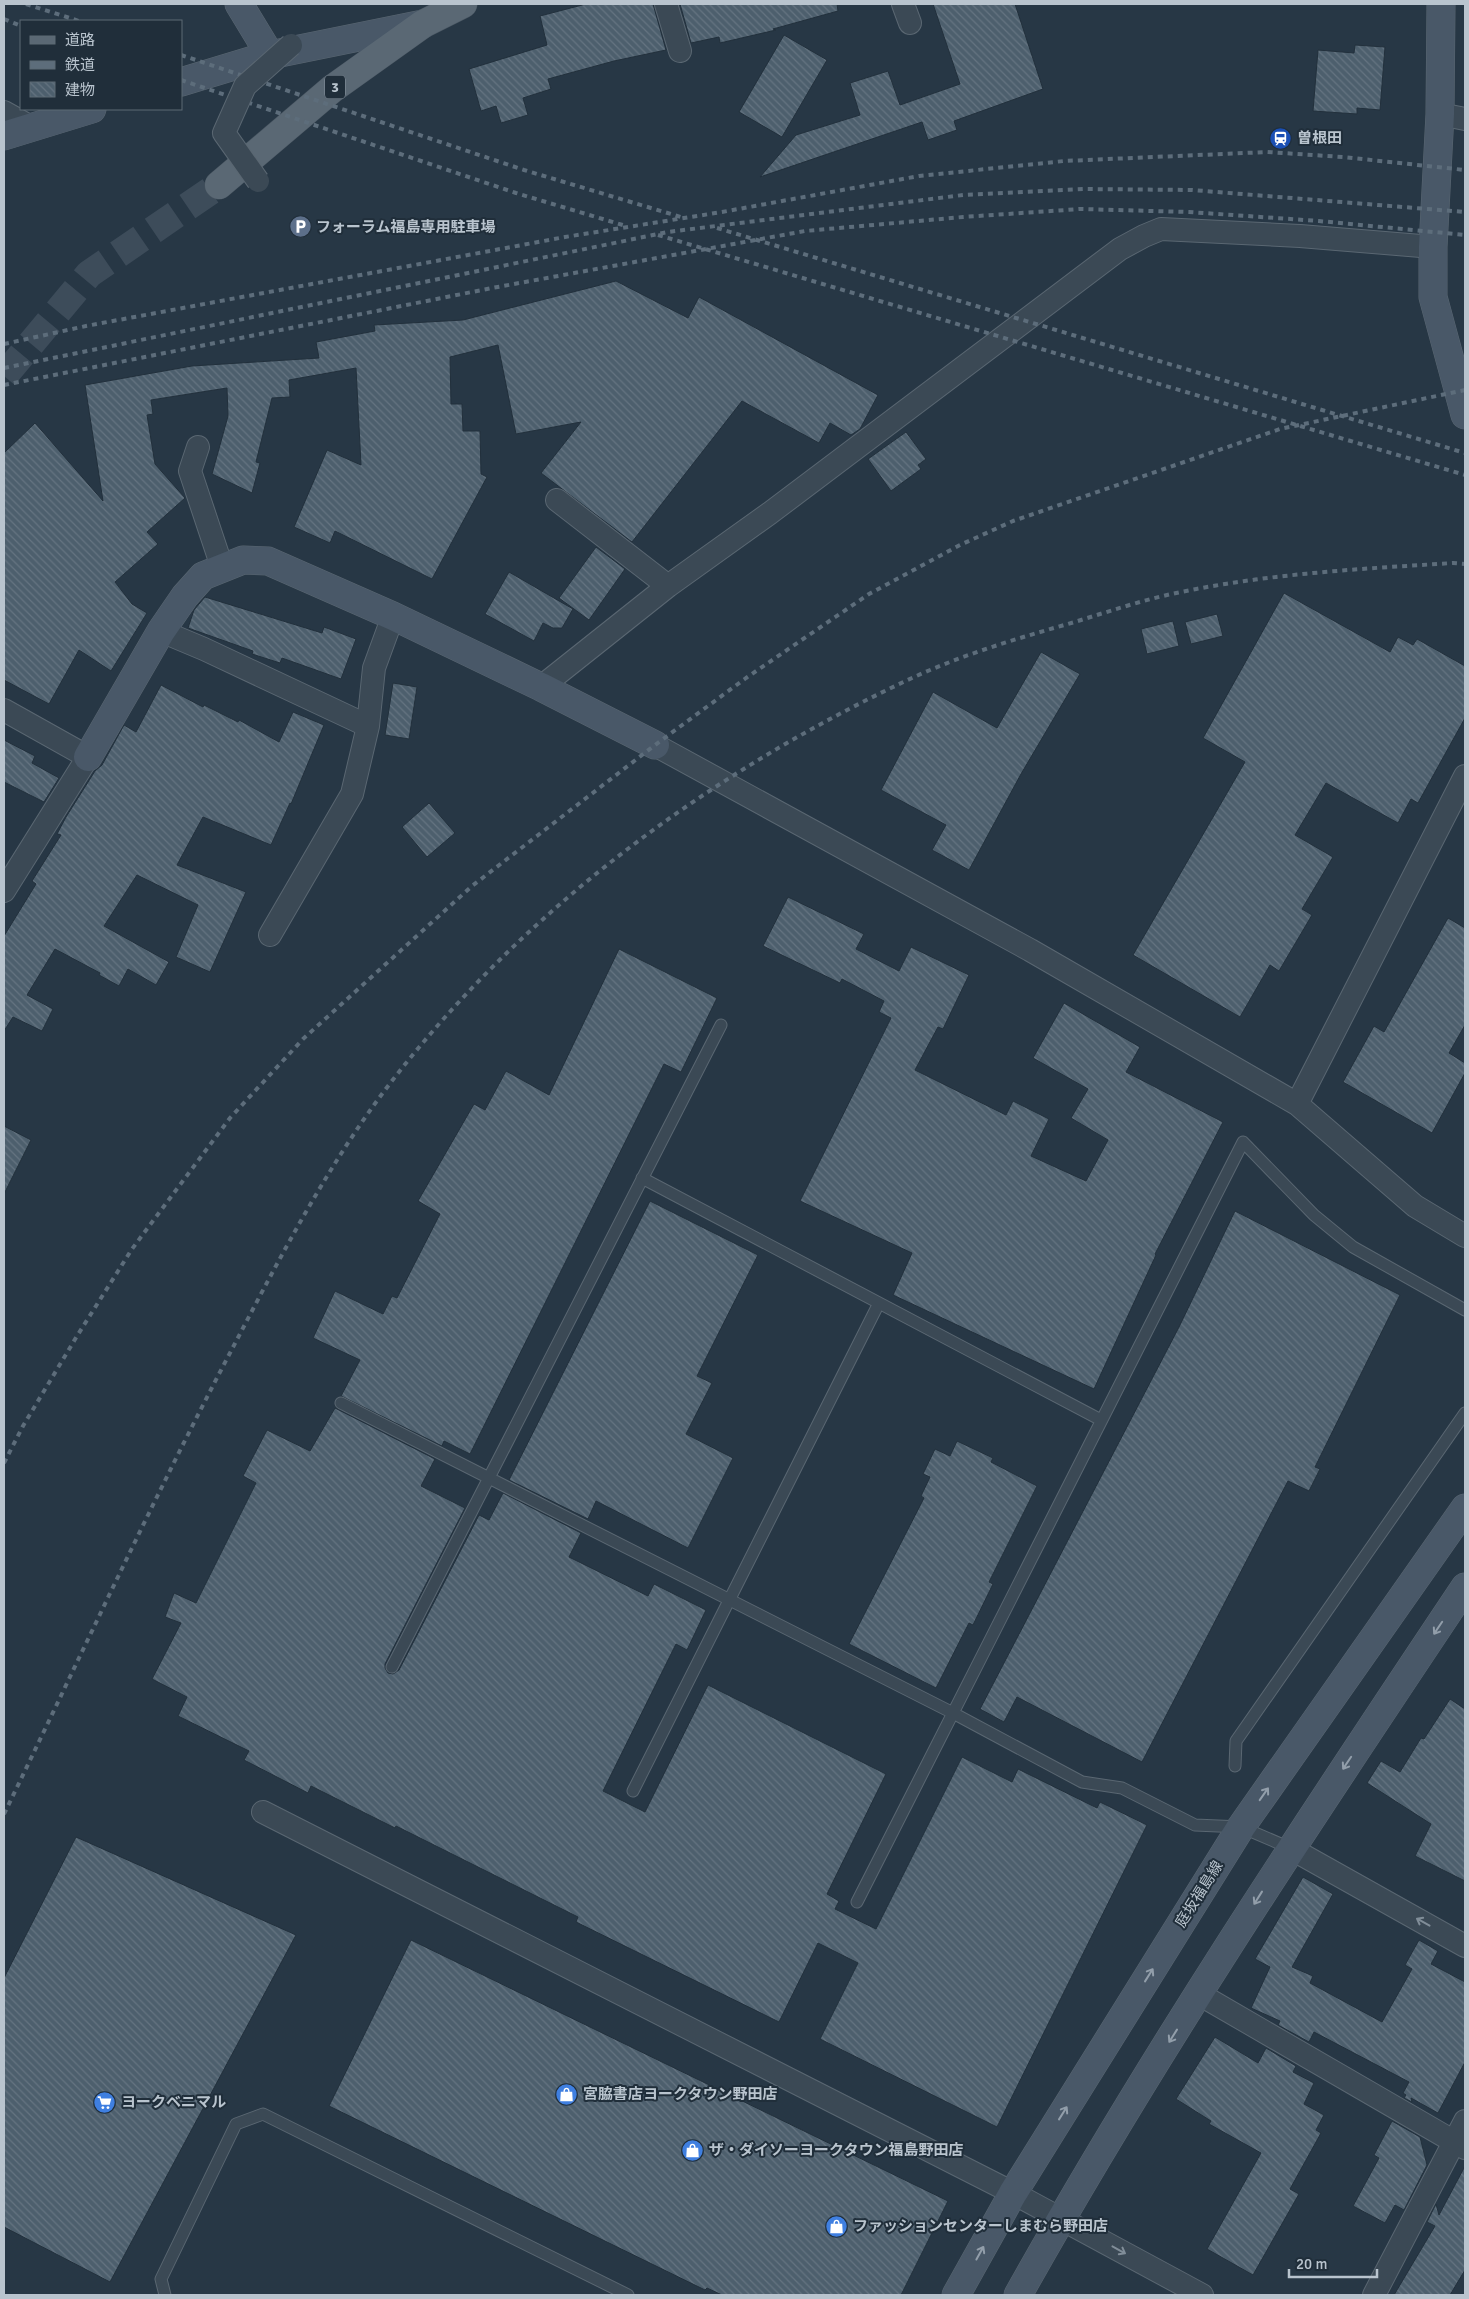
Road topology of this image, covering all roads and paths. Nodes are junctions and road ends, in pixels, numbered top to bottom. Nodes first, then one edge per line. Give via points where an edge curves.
1 (239, 4) edge
2 (463, 4) edge
3 (666, 4) edge
4 (1441, 4) edge
5 (423, 24) junction
6 (280, 50) junction
7 (680, 51) dead end
8 (182, 82) edge
9 (89, 110) edge
10 (4, 112) edge
11 (1453, 116) edge
12 (31, 127) junction
13 (4, 136) edge
14 (258, 181) dead end
15 (219, 185) tunnel mouth
16 (1433, 247) junction
17 (1465, 415) edge
18 (198, 447) dead end
19 (557, 500) dead end
20 (222, 567) junction
21 (668, 586) junction
22 (393, 616) junction
23 (161, 631) junction
24 (541, 687) junction
25 (4, 710) edge
26 (368, 726) junction
27 (655, 745) joint
28 (88, 757) junction
29 (1465, 776) edge
30 (4, 891) edge
31 (270, 935) dead end
32 (721, 1025) dead end
33 (1297, 1104) junction
34 (642, 1178) junction
35 (1465, 1236) edge
36 (879, 1303) junction
37 (1465, 1310) edge
38 (341, 1403) dead end
39 (1465, 1413) edge
40 (1101, 1420) junction
41 (490, 1478) junction
42 (1465, 1508) edge
43 (1465, 1587) edge
44 (730, 1600) junction
45 (392, 1667) dead end
46 (953, 1713) junction
47 (1235, 1766) dead end
48 (633, 1791) dead end
49 (262, 1812) dead end
50 (1241, 1826) junction
51 (1290, 1848) junction
52 (857, 1902) dead end
53 (1465, 1946) edge
54 (1198, 1994) junction
55 (1465, 2122) edge
56 (1460, 2144) edge
57 (1013, 2193) junction
58 (1061, 2218) junction
59 (165, 2295) edge
60 (628, 2295) edge
61 (956, 2295) edge
62 (1018, 2295) edge
63 (1202, 2295) edge
64 (1374, 2295) edge

1 - 6 main road
2 - 5 main road, 3
3 - 7 street
4 - 11 main road
5 - 6 main road
5 - 15 main road, 3 via 332,89
6 - 8 main road
6 - 14 street, bridge via 245,86 224,132
9 - 12 main road
10 - 12 street
11 - 16 main road
12 - 13 main road
16 - 17 main road via 1433,296
16 - 21 street via 1161,229 1144,236 1120,249
18 - 20 street via 190,471
19 - 21 street
20 - 22 main road via 243,560 268,561
20 - 23 main road via 203,576
21 - 24 street
22 - 24 main road
22 - 26 street via 374,668
23 - 26 street
23 - 28 main road
24 - 27 main road
25 - 28 street
26 - 31 street via 352,794
27 - 33 street via 1030,950
28 - 30 street
29 - 33 street
32 - 34 lane
33 - 35 street via 1415,1206
34 - 36 lane
34 - 41 lane
36 - 40 lane
36 - 44 lane
37 - 40 lane via 1353,1247 1314,1215 1243,1142
38 - 41 lane
39 - 47 lane via 1236,1741
40 - 46 lane
41 - 44 lane
41 - 45 lane
50 -> 42 main road, 庭坂福島線
43 -> 51 main road
44 - 46 lane
44 - 48 lane
46 - 50 lane via 1082,1782 1122,1788 1195,1825
46 - 52 lane
49 - 57 street
50 - 51 lane
57 -> 50 main road, 庭坂福島線
53 -> 51 street
51 -> 54 main road
54 - 56 street
54 -> 58 main road
55 - 56 street
56 - 64 street
57 - 58 street
61 -> 57 main road, 庭坂福島線
58 - 62 main road
58 -> 63 street
59 - 60 lane via 161,2278 236,2124 264,2114

